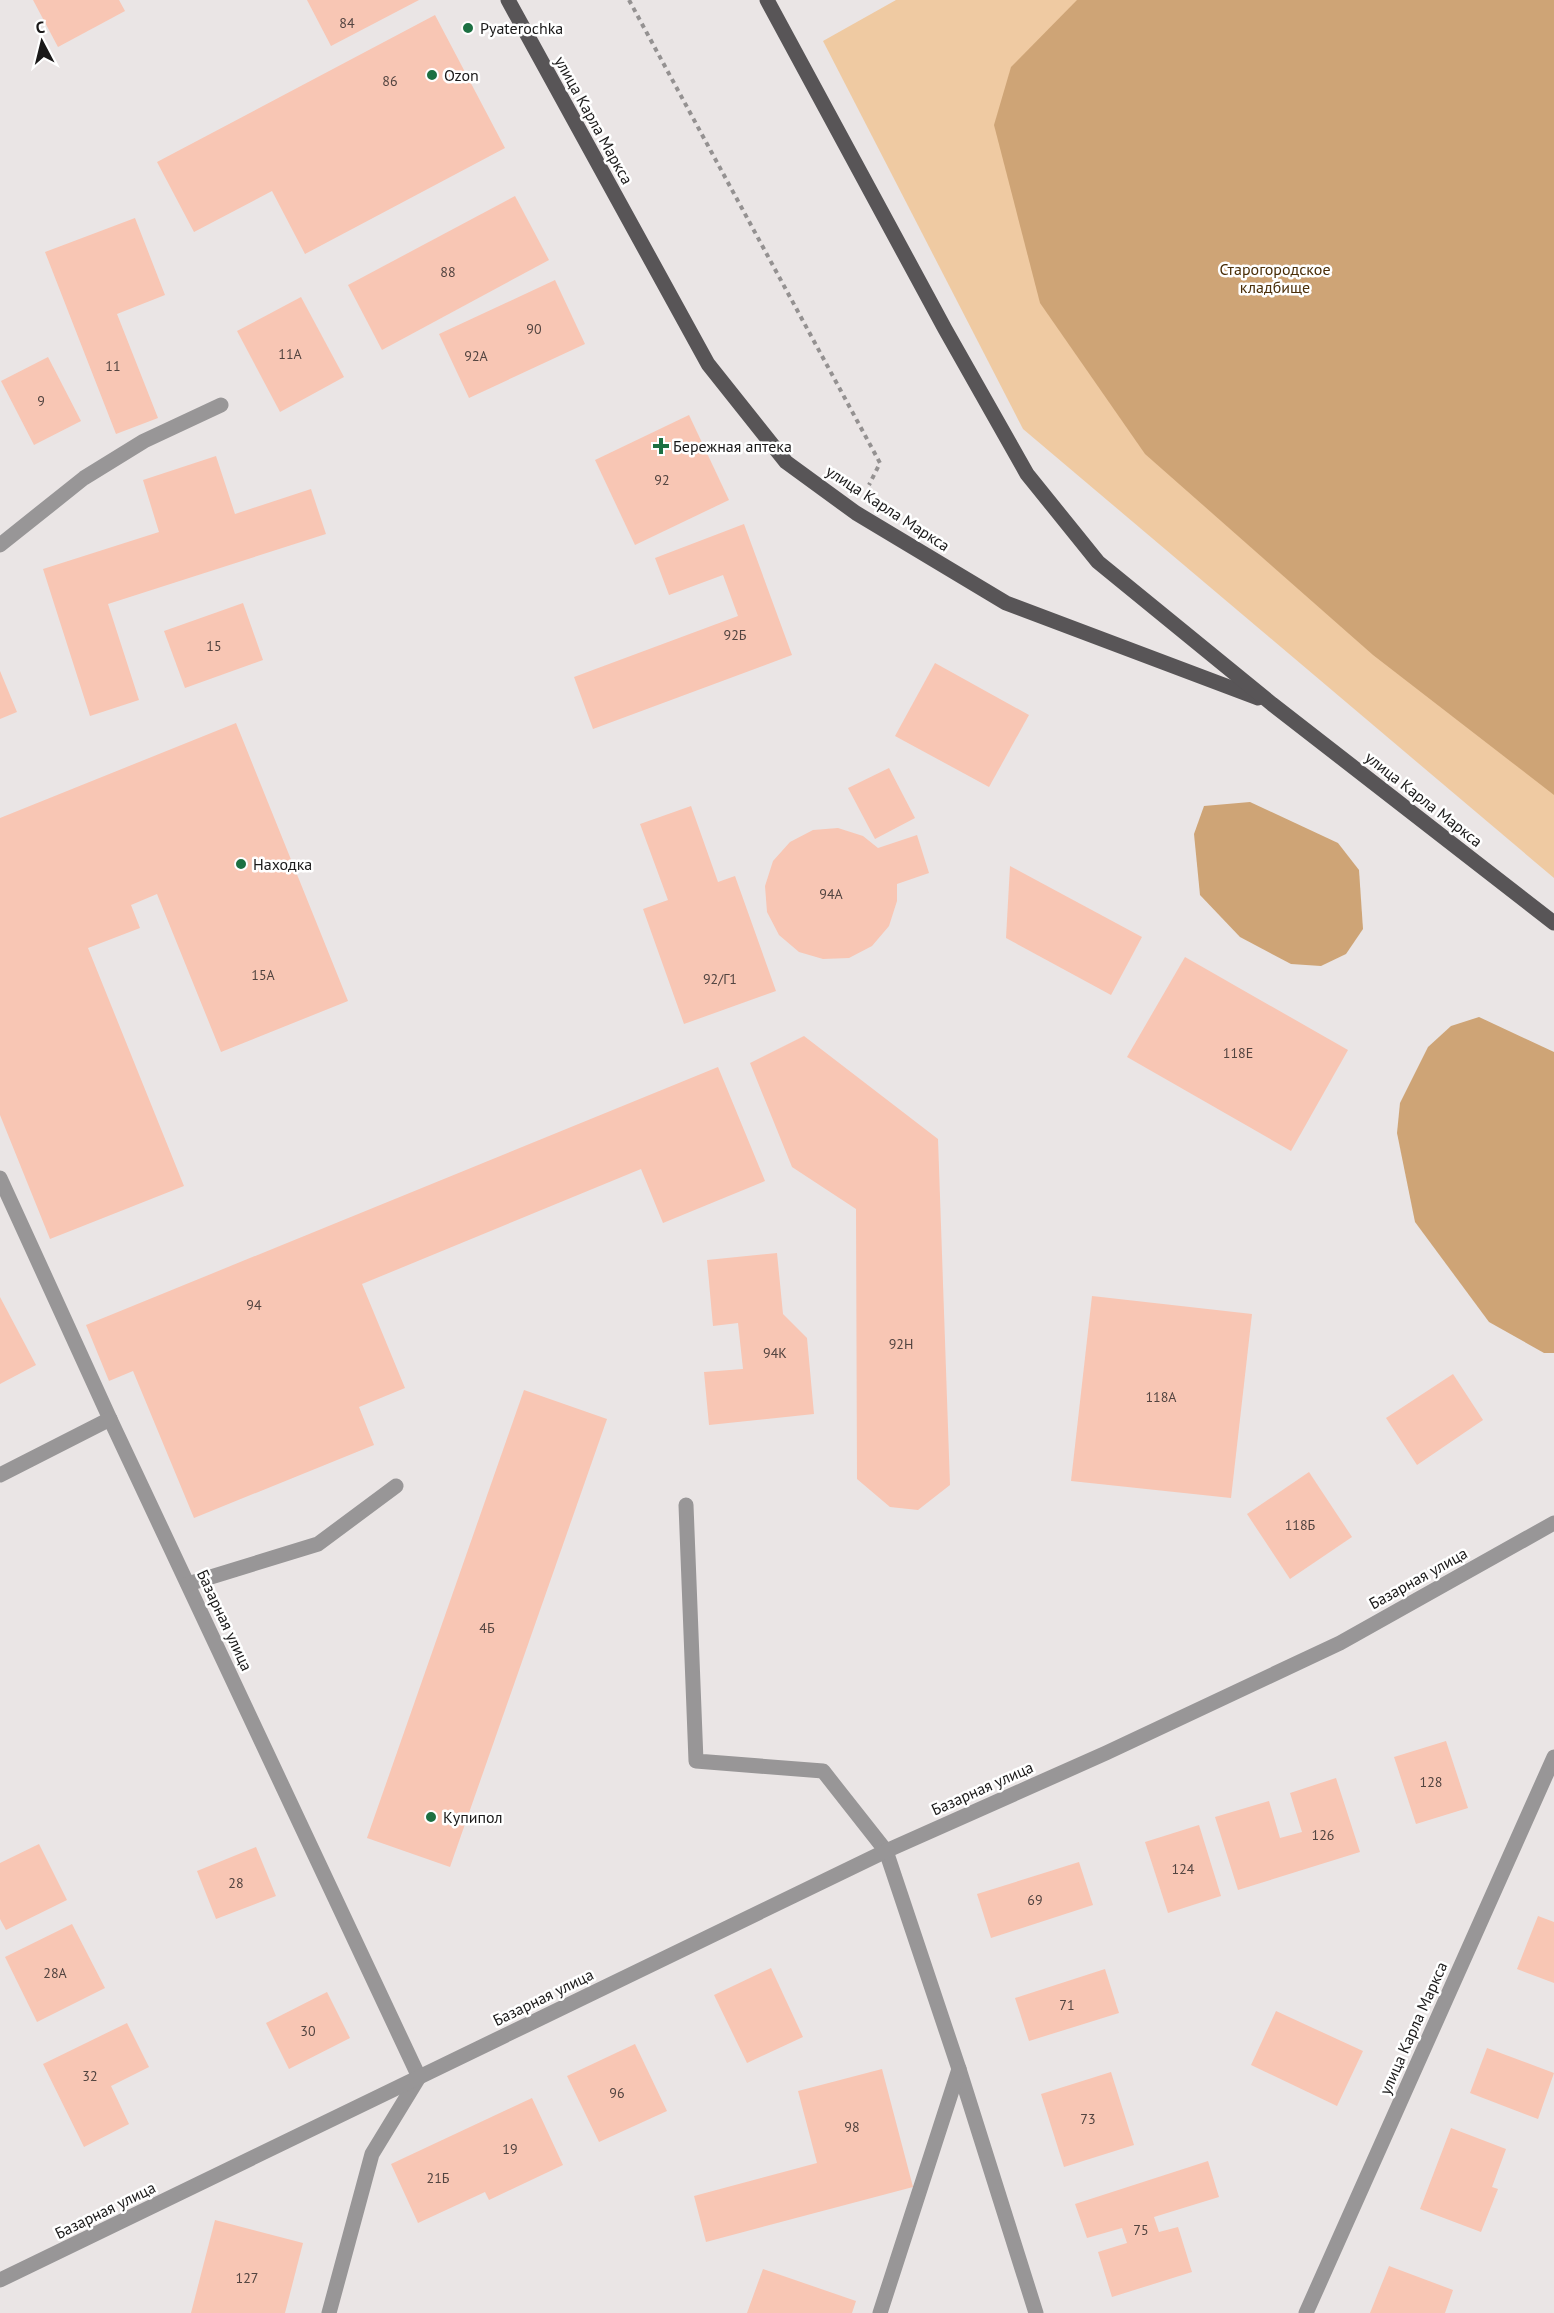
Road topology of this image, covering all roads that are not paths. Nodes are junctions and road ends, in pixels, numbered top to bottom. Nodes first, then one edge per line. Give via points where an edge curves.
1 (508, 0) edge
2 (766, 0) edge
3 (221, 405) dead end
4 (0, 545) edge
5 (1272, 704) junction
6 (1554, 923) edge
7 (0, 1178) edge
8 (110, 1419) junction
9 (0, 1475) edge
10 (396, 1486) dead end
11 (686, 1505) dead end
12 (1554, 1522) edge
13 (188, 1584) junction
14 (1554, 1757) edge
15 (886, 1851) junction
16 (959, 2069) junction
17 (419, 2077) junction
18 (0, 2280) edge
19 (329, 2313) edge
20 (880, 2313) edge
21 (1036, 2313) edge
22 (1306, 2313) edge

1 - 5 main road, улица Карла Маркса via 708,364 786,462 856,513 1006,603
2 - 5 main road, улица Карла Маркса via 1027,474 1098,562
3 - 4 street via 144,441 84,478
5 - 6 main road, улица Карла Маркса
7 - 8 street, Базарная улица
8 - 9 street
8 - 13 street, Базарная улица
10 - 13 street via 318,1544
11 - 15 street via 696,1761 823,1771
12 - 15 street, Базарная улица via 1330,1648
13 - 17 street, Базарная улица
14 - 22 street, улица Карла Маркса
15 - 16 street
15 - 17 street, Базарная улица
16 - 20 street
16 - 21 street
17 - 18 street, Базарная улица
17 - 19 street via 372,2154

